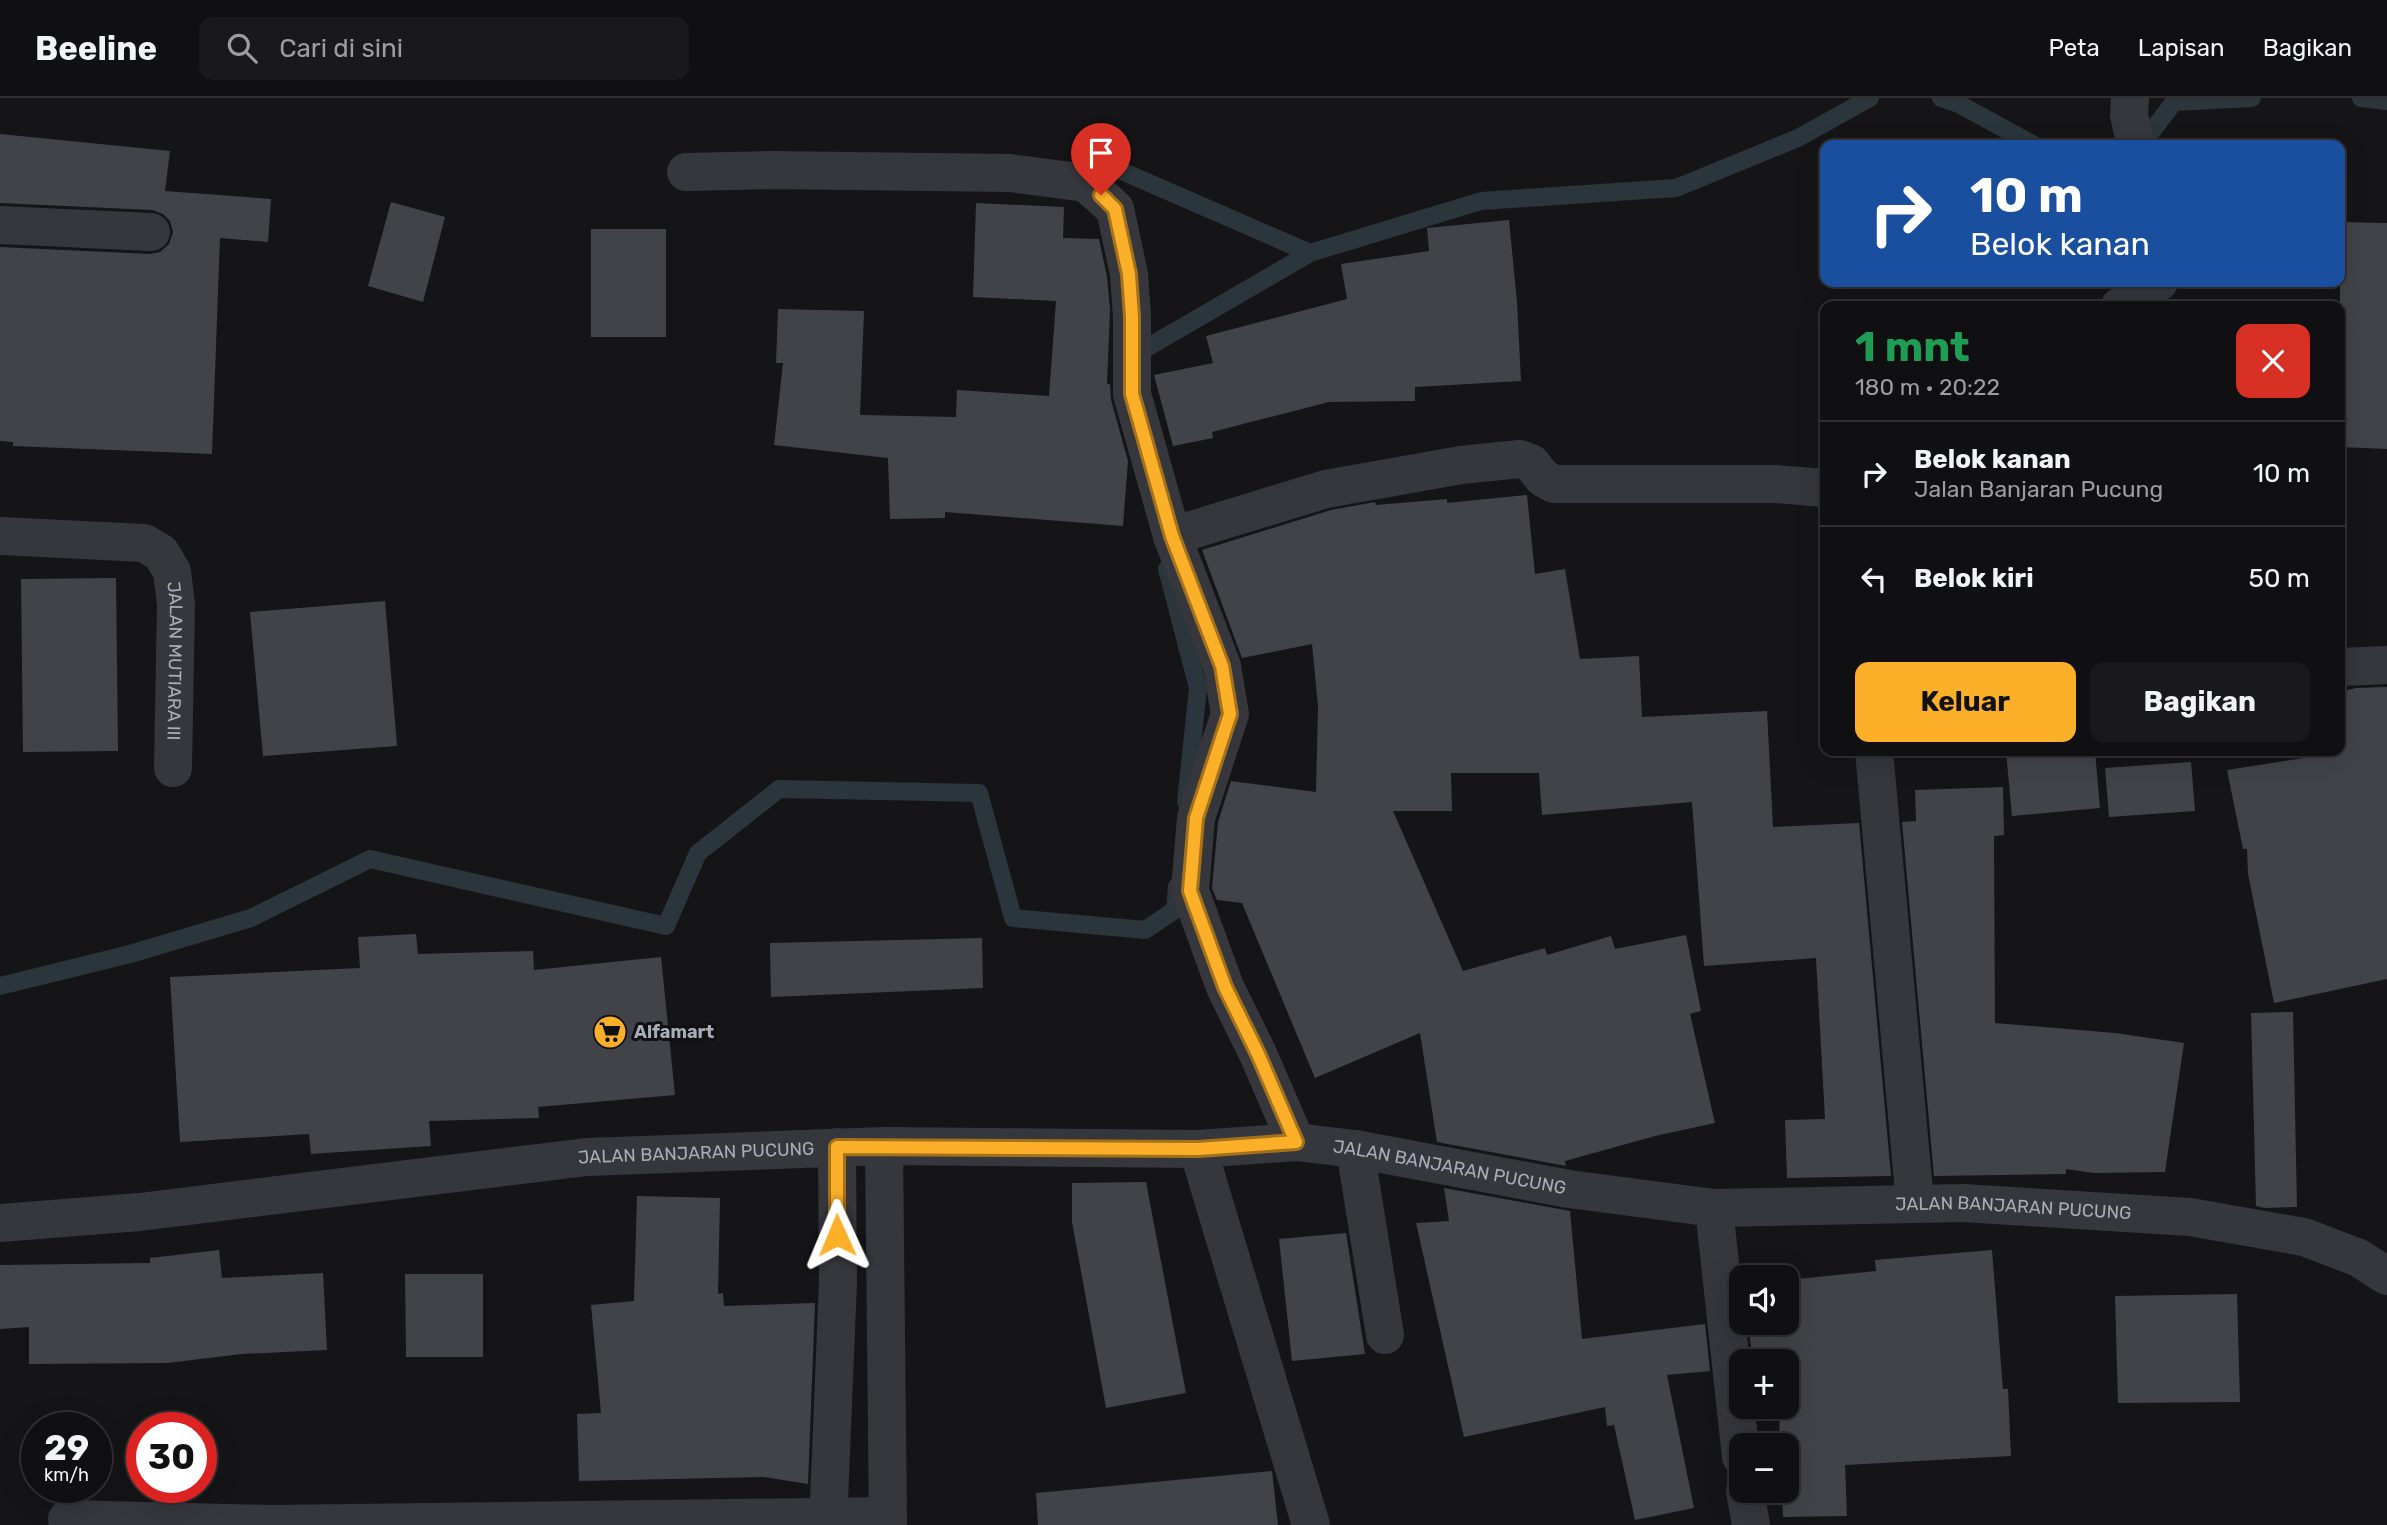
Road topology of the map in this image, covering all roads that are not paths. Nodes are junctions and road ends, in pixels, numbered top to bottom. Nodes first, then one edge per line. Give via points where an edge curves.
1 (2130, 98) edge
2 (2135, 140) edge
3 (686, 172) dead end
4 (0, 225) edge
5 (151, 232) dead end
6 (2151, 287) edge
7 (2128, 301) edge
8 (1820, 488) edge
9 (0, 536) edge
10 (1172, 536) junction
11 (2387, 665) edge
12 (2345, 667) edge
13 (1874, 756) edge
14 (173, 768) dead end
15 (1296, 1142) junction
16 (884, 1146) junction
17 (837, 1147) junction
18 (1198, 1149) junction
19 (1355, 1149) junction
20 (1915, 1203) junction
21 (1714, 1208) junction
22 (0, 1223) edge
23 (2387, 1276) edge
24 (1385, 1335) dead end
25 (1738, 1433) edge
26 (1747, 1503) edge
27 (67, 1520) dead end
28 (828, 1521) edge
29 (888, 1521) edge
30 (270, 1524) edge
31 (1311, 1525) edge
32 (1751, 1525) edge

1 - 2 street
3 - 10 street via 1010,173 1086,183 1115,209 1129,274 1132,394
4 - 5 street
6 - 7 street
8 - 10 street via 1554,484 1520,459 1326,489
9 - 14 street, JALAN MUTIARA III via 144,542 161,553 172,572 176,604
10 - 15 street via 1222,666 1230,714 1196,818 1190,891 1225,987
11 - 12 street
13 - 20 street
15 - 18 street, JALAN BANJARAN PUCUNG
15 - 19 street, JALAN BANJARAN PUCUNG
16 - 17 street, JALAN BANJARAN PUCUNG
16 - 18 street, JALAN BANJARAN PUCUNG
16 - 29 street
17 - 22 street, JALAN BANJARAN PUCUNG via 587,1157 140,1212
17 - 28 street via 838,1282
18 - 31 street
19 - 21 street, JALAN BANJARAN PUCUNG via 1569,1189
19 - 24 street
20 - 21 street, JALAN BANJARAN PUCUNG
20 - 23 street, JALAN BANJARAN PUCUNG via 2190,1217 2304,1237 2360,1258
21 - 25 street
26 - 32 street
27 - 30 street
28 - 29 street
28 - 30 street

